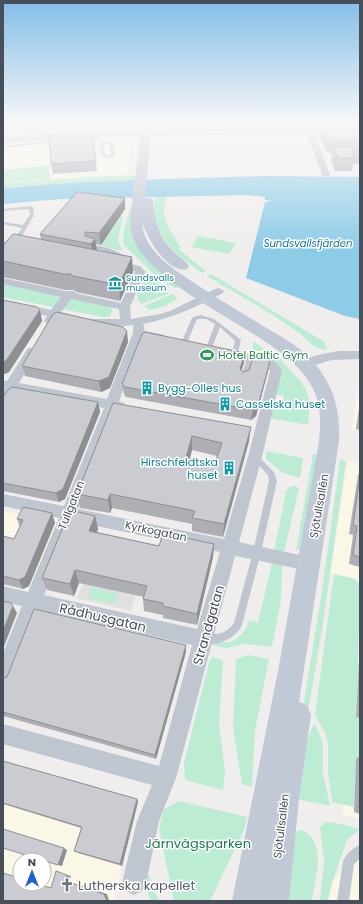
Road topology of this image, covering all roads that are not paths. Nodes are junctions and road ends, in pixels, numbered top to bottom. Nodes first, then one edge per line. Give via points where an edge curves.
1 (148, 165) edge
2 (325, 165) edge
3 (326, 174) dead end
4 (32, 209) junction
5 (3, 210) edge
6 (3, 213) edge
7 (3, 223) edge
8 (3, 227) edge
9 (25, 227) junction
10 (21, 232) junction
11 (3, 237) edge
12 (3, 242) edge
13 (17, 243) junction
14 (90, 246) edge
15 (7, 253) edge
16 (105, 262) edge
17 (136, 268) junction
18 (3, 281) edge
19 (209, 291) junction
20 (69, 294) junction
21 (3, 303) edge
22 (54, 315) junction
23 (135, 318) junction
24 (218, 324) junction
25 (184, 343) junction
26 (209, 348) junction
27 (235, 355) junction
28 (360, 356) edge
29 (250, 359) junction
30 (360, 363) edge
31 (314, 364) junction
32 (243, 379) edge
33 (7, 386) edge
34 (3, 399) edge
35 (110, 404) junction
36 (132, 408) edge
37 (255, 457) junction
38 (3, 500) edge
39 (68, 513) junction
40 (230, 547) junction
41 (257, 552) junction
42 (309, 564) junction
43 (3, 594) edge
44 (33, 601) junction
45 (204, 639) junction
46 (3, 676) edge
47 (3, 734) edge
48 (166, 778) junction
49 (360, 851) edge
50 (134, 883) dead end
51 (249, 901) edge
52 (272, 901) edge
53 (342, 901) edge

1 - 19 main road, Sjötullsallén via 136,230 143,246 163,268
2 - 3 street
4 - 5 lane
4 - 6 lane
4 - 9 lane via 31,219
7 - 9 lane
8 - 10 lane
9 - 10 lane
10 - 13 lane
11 - 13 lane
12 - 13 lane
13 - 15 street
14 - 17 lane via 120,254
16 - 17 street
17 - 23 street, Tullgatan via 140,272 131,295
18 - 20 street
19 - 23 street via 174,313 158,318
19 - 31 main road, Sjötullsallén via 287,348
20 - 22 street
20 - 23 street
21 - 22 street
22 - 23 street via 102,323
22 - 33 street
23 - 25 street
23 - 35 street, Tullgatan
24 - 25 lane via 202,316 195,318
24 - 26 lane
24 - 27 lane via 238,340
25 - 26 street
26 - 27 street
27 - 29 street
28 - 31 street via 332,356
29 - 32 lane
29 - 37 street, Strandgatan via 270,363 276,370 256,435
30 - 31 street
31 - 42 main road, Sjötullsallén via 328,401 331,425
31 - 52 main road, Sjötullsallén via 333,383 342,408 340,443 284,798
33 - 34 street
33 - 35 street
35 - 36 street
35 - 39 street, Tullgatan
37 - 40 street, Strandgatan
37 - 41 lane via 272,474 273,481
38 - 39 street, Kyrkogatan
39 - 40 street, Kyrkogatan
39 - 44 street, Tullgatan
40 - 41 street, Kyrkogatan
40 - 45 street, Strandgatan
41 - 42 street, Kyrkogatan
41 - 45 lane via 238,625 232,633 220,639
42 - 51 main road, Sjötullsallén
43 - 44 street, Rådhusgatan
44 - 45 street, Rådhusgatan
44 - 46 street, Tullgatan
45 - 48 street, Strandgatan
47 - 48 street
48 - 50 street, Strandgatan via 148,821
49 - 53 lane via 349,861

